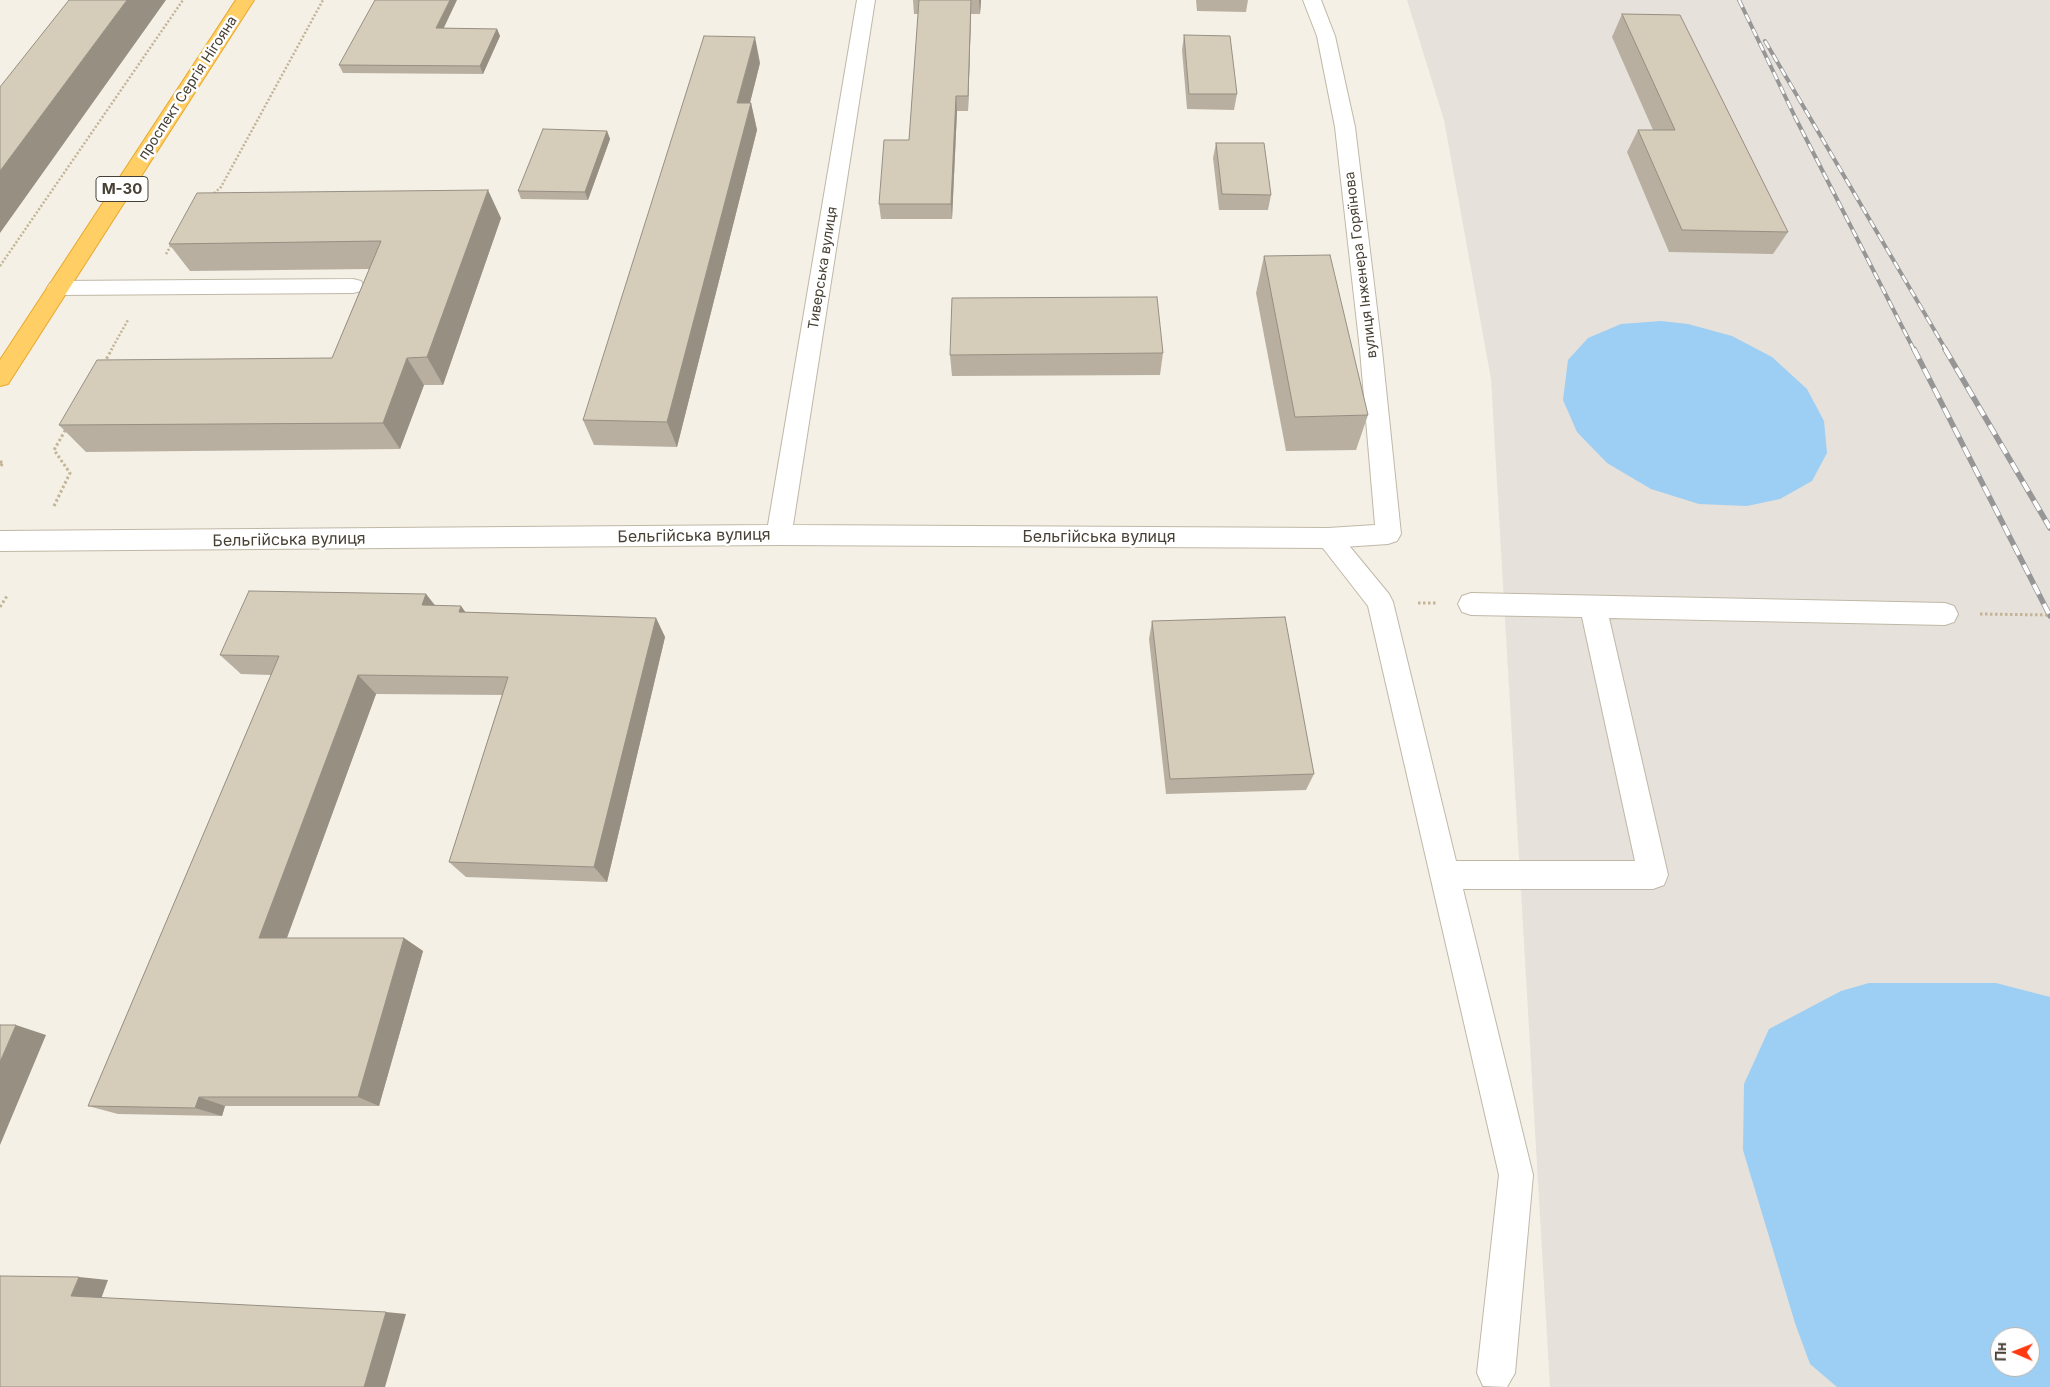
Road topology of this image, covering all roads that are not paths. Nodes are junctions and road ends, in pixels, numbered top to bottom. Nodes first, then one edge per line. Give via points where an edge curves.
1 (245, 0) edge
2 (866, 0) edge
3 (1312, 0) edge
4 (352, 286) dead end
5 (58, 288) junction
6 (0, 378) edge
7 (1388, 534) joint
8 (779, 535) junction
9 (1328, 538) junction
10 (0, 541) edge
11 (1471, 604) road end
12 (1593, 607) junction
13 (1945, 614) dead end
14 (1445, 875) junction
15 (1496, 1373) dead end

1 - 5 highway, проспект Сергія Нігояна / М-30
2 - 8 street, Тиверська вулиця
3 - 7 street, вулиця Інженера Горяїнова via 1326,36 1345,127
4 - 5 street
5 - 6 highway, проспект Сергія Нігояна / М-30
7 - 9 street, Бельгійська вулиця
8 - 9 street, Бельгійська вулиця
8 - 10 street, Бельгійська вулиця
9 - 14 street via 1380,602
11 - 12 street
12 - 13 street
12 - 14 street via 1652,875
14 - 15 street via 1516,1175

